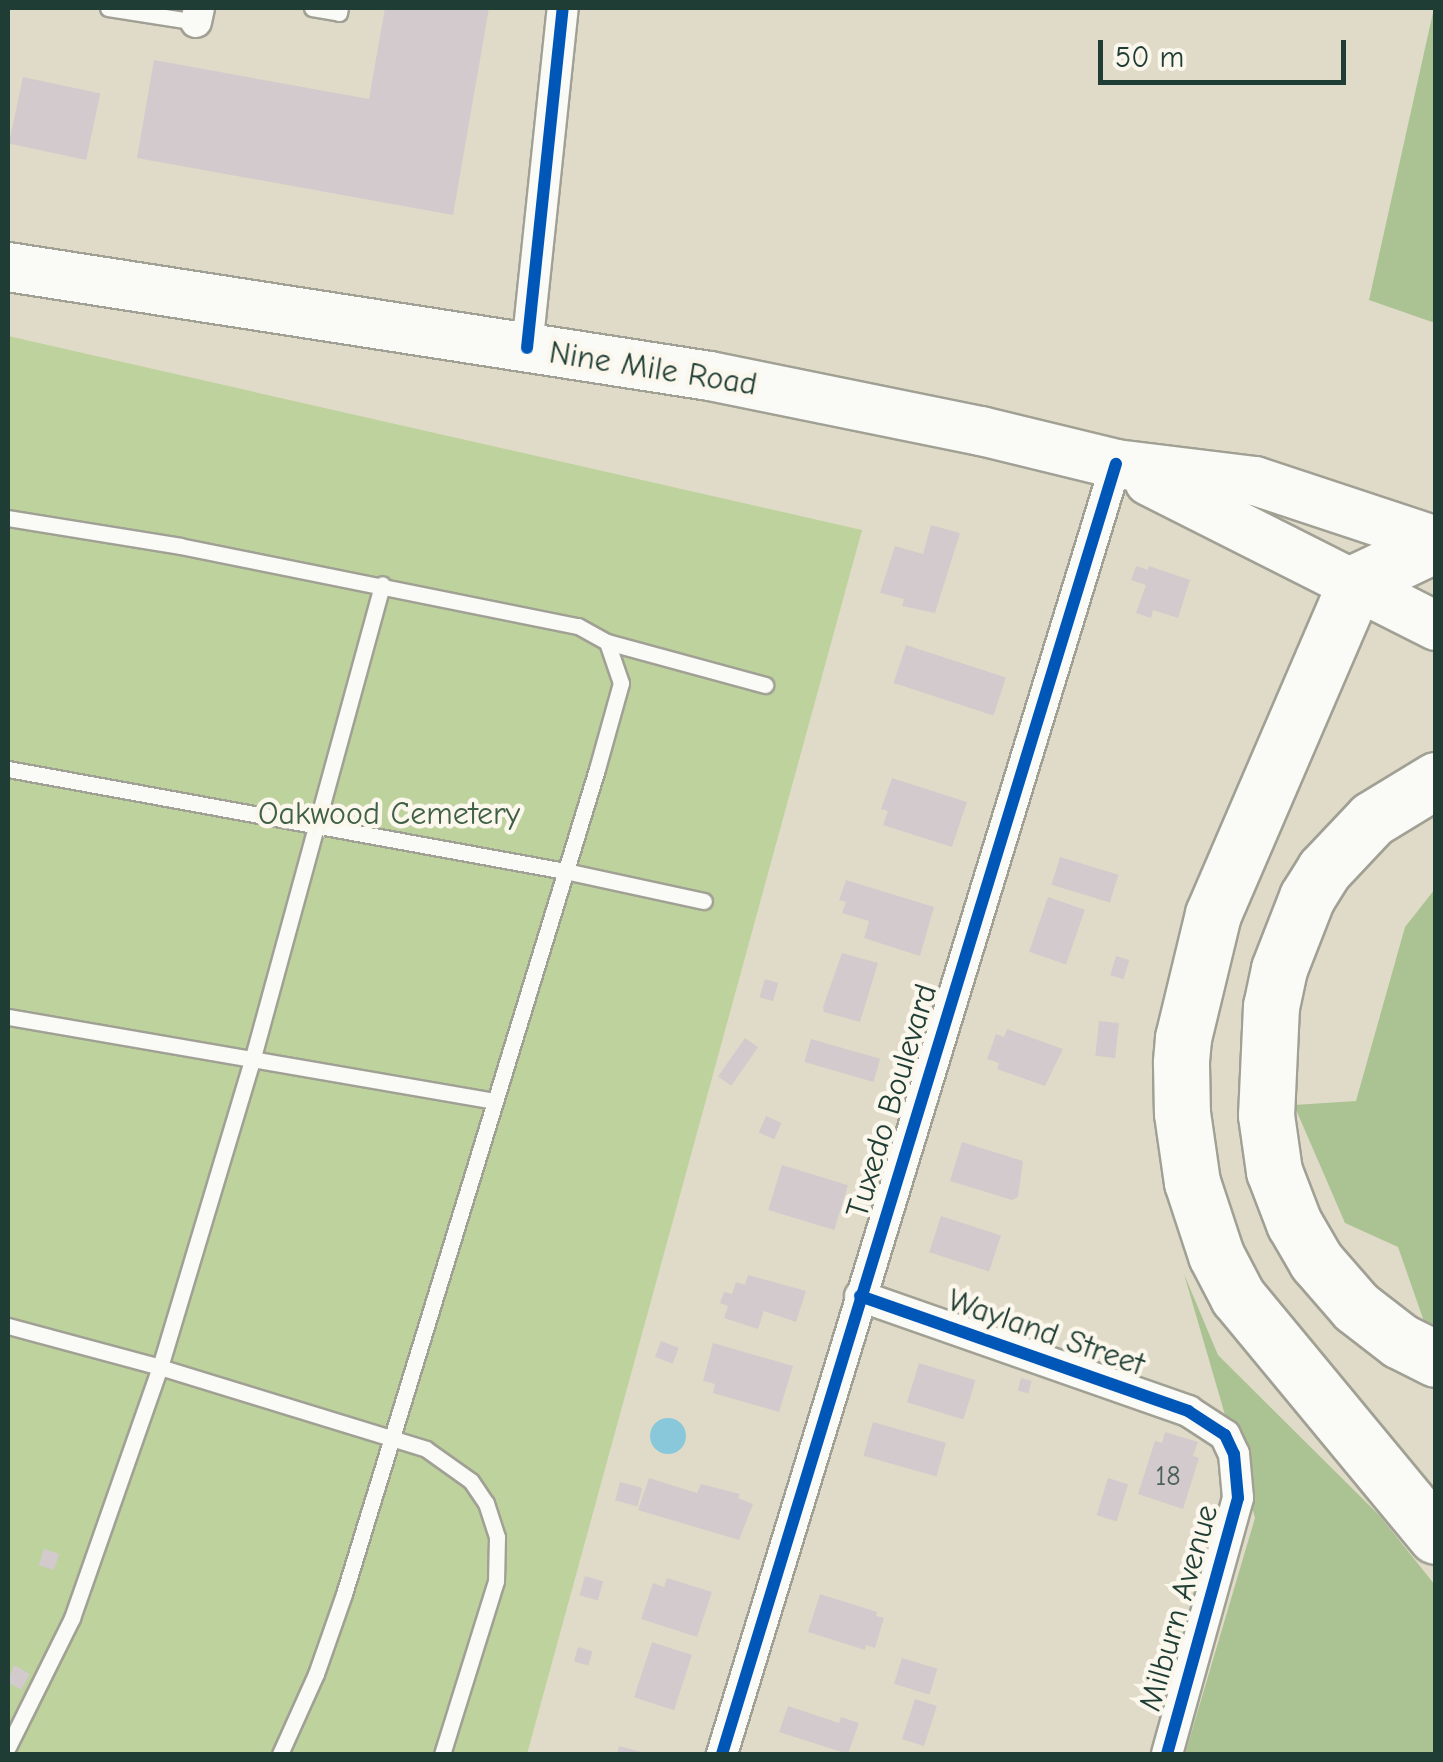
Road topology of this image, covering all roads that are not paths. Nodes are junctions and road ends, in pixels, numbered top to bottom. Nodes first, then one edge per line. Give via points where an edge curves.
1 (108, 8) edge
2 (312, 8) edge
3 (340, 8) edge
4 (563, 8) edge
5 (198, 15) edge
6 (8, 267) edge
7 (527, 348) junction
8 (1116, 464) junction
9 (8, 518) edge
10 (1436, 543) edge
11 (1356, 582) junction
12 (382, 584) junction
13 (1436, 626) edge
14 (607, 642) junction
15 (765, 684) dead end
16 (8, 769) edge
17 (1436, 780) edge
18 (314, 826) junction
19 (565, 870) junction
20 (704, 901) dead end
21 (8, 1017) edge
22 (253, 1057) junction
23 (494, 1101) junction
24 (860, 1296) junction
25 (8, 1326) edge
26 (1436, 1359) edge
27 (160, 1367) junction
28 (1212, 1424) joint
29 (393, 1439) junction
30 (1436, 1536) edge
31 (8, 1747) edge
32 (280, 1754) edge
33 (442, 1754) edge
34 (722, 1754) edge
35 (1167, 1754) edge

1 - 5 lane
2 - 3 lane
4 - 7 street
6 - 7 main road, Nine Mile Road
7 - 8 main road, Nine Mile Road via 867,406
8 - 10 main road, Nine Mile Road via 1255,481
8 - 11 main road, Nine Mile Road
8 - 24 street, Tuxedo Boulevard
9 - 12 lane
10 - 11 highway
11 - 13 main road, Nine Mile Road
11 - 30 highway via 1213,914 1183,1038 1182,1114 1192,1182 1216,1255 1238,1296
12 - 14 lane via 578,626
12 - 18 lane
14 - 15 lane
14 - 19 lane via 621,683
16 - 18 lane
17 - 26 highway via 1400,798 1352,837 1301,910 1271,1006 1266,1115 1274,1171 1316,1261 1356,1306
18 - 19 lane
18 - 22 lane
19 - 20 lane
19 - 23 lane
21 - 22 lane
22 - 23 lane
22 - 27 lane
23 - 29 lane
24 - 28 street, Wayland Street
24 - 34 street, Tuxedo Boulevard
25 - 27 lane
27 - 29 lane
27 - 31 lane via 72,1618
28 - 35 street, Milburn Avenue via 1234,1454 1238,1498
29 - 32 lane via 316,1674
29 - 33 lane via 426,1449 471,1480 498,1536 496,1581

